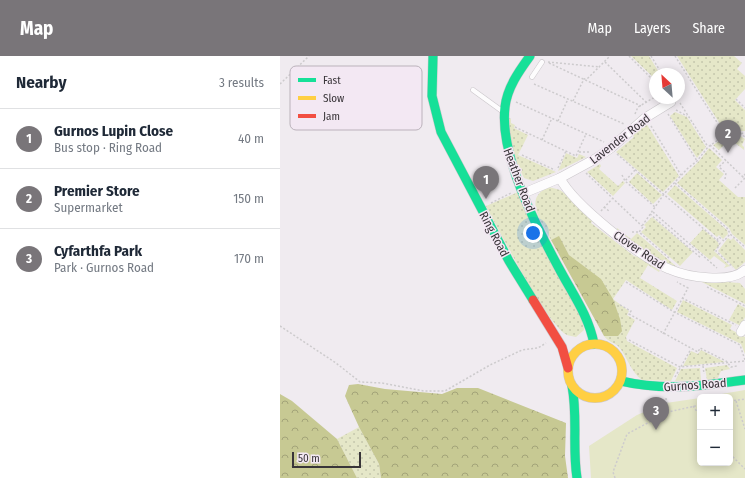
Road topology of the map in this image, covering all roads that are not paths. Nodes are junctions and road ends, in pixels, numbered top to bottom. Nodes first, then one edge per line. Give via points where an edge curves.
1 (432, 56) edge
2 (530, 56) edge
3 (544, 62) road end
4 (523, 64) junction
5 (536, 70) junction
6 (532, 77) dead end
7 (473, 90) dead end
8 (668, 104) edge
9 (504, 111) junction
10 (560, 178) junction
11 (522, 191) junction
12 (743, 276) edge
13 (556, 337) junction
14 (594, 344) junction
15 (584, 346) junction
16 (568, 368) junction
17 (745, 380) edge
18 (621, 381) junction
19 (572, 386) junction
20 (595, 399) junction
21 (577, 419) junction
22 (577, 478) edge

1 - 13 street, Ring Road via 432,96 436,117 448,148 509,261
2 - 4 street, Heather Road
3 - 5 lane
4 - 5 lane
4 - 9 street, Heather Road via 507,98
5 - 6 lane
7 - 9 lane
8 - 10 street, Lavender Road via 645,118 612,148
9 - 11 street, Heather Road via 503,132
10 - 11 street, Lavender Road
10 - 12 street, Clover Road via 565,188 623,240 678,277
11 - 14 street, Heather Road via 561,272 589,321
13 - 15 street via 565,343
13 - 16 street, Ring Road
14 - 15 street
14 - 18 street via 609,348 618,356 623,369
15 - 16 street via 572,356
16 - 19 street via 567,373
17 - 18 street, Gurnos Road via 699,387 669,388 639,386
18 - 20 street via 609,396
19 - 20 street via 581,395
19 - 21 street
20 - 21 street via 584,408
21 - 22 street

